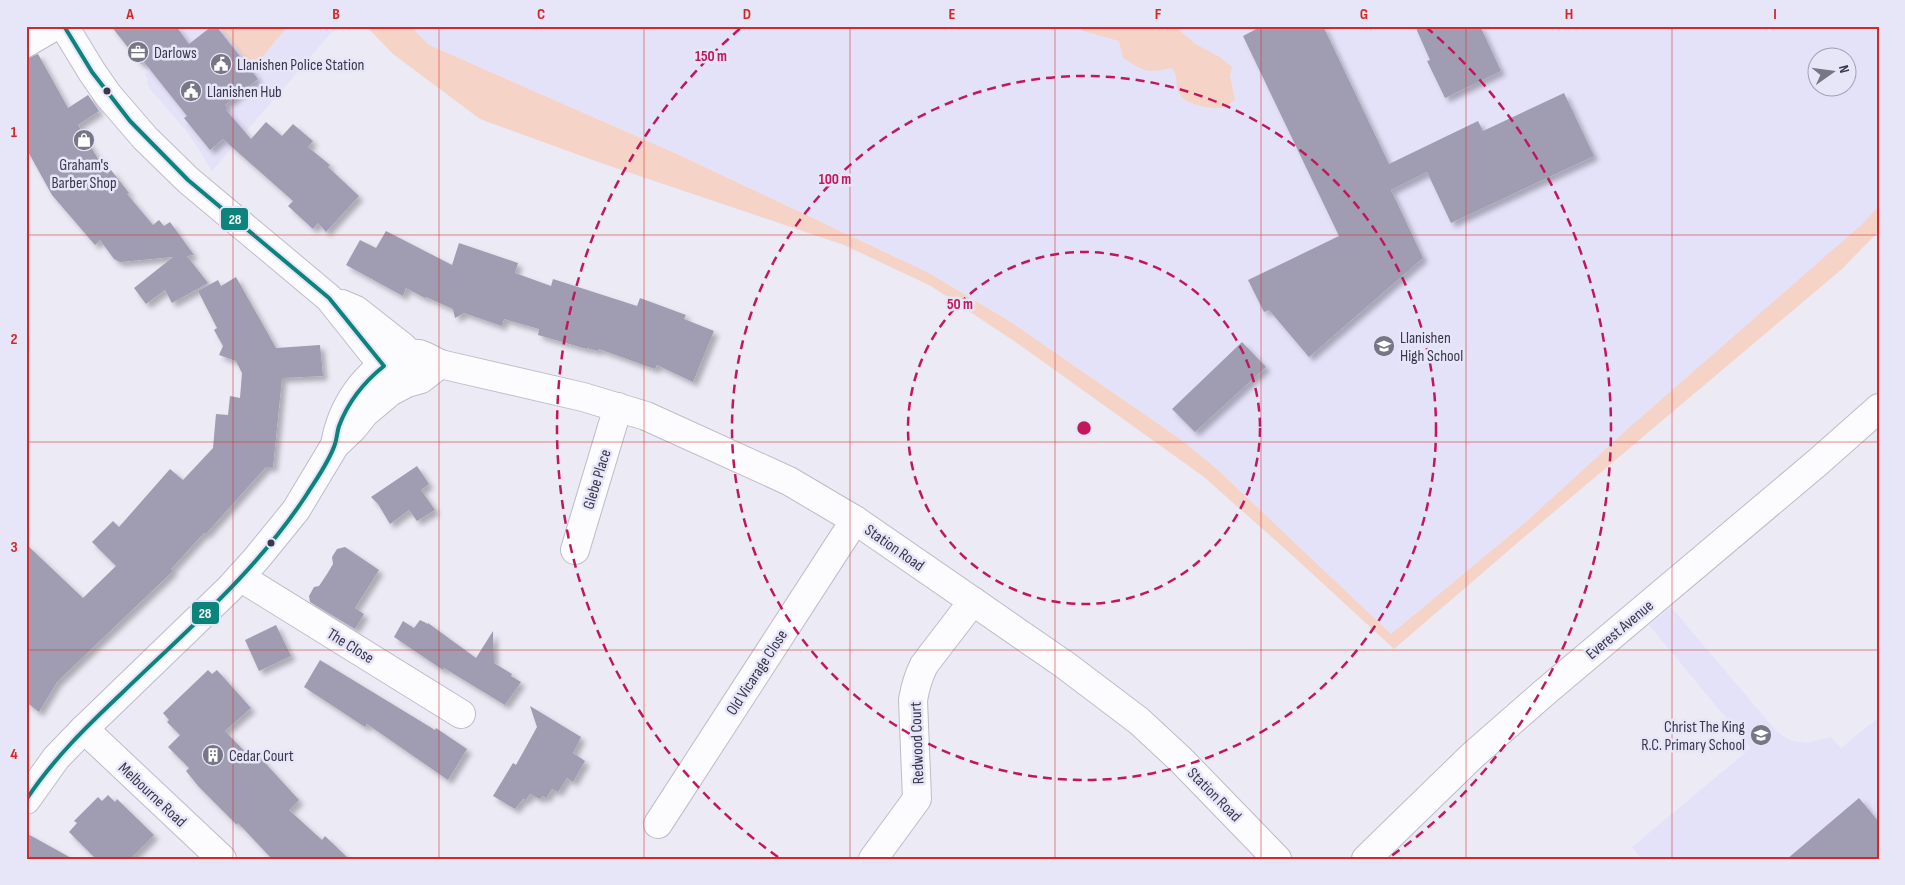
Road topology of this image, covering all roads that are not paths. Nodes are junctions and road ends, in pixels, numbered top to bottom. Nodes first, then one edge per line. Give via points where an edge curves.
1 (55, 26) edge
2 (64, 26) edge
3 (26, 43) edge
4 (396, 360) junction
5 (440, 364) junction
6 (407, 383) junction
7 (618, 407) junction
8 (1879, 408) edge
9 (334, 446) junction
10 (855, 520) junction
11 (575, 550) dead end
12 (240, 577) junction
13 (973, 601) junction
14 (461, 714) dead end
15 (84, 728) junction
16 (26, 800) edge
17 (658, 824) dead end
18 (222, 859) edge
19 (873, 859) edge
20 (1277, 859) edge
21 (1366, 859) edge

1 - 3 street
2 - 4 street via 108,95 146,138 188,180 329,298 356,310 403,346
4 - 5 street, Station Road via 419,354
4 - 6 street via 392,375
4 - 9 street via 358,390 338,428
5 - 6 street via 421,379
5 - 7 street, Station Road
6 - 9 street via 379,400
7 - 10 street, Station Road via 654,419 788,481
7 - 11 street, Glebe Place
8 - 21 street, Everest Avenue via 1538,698
9 - 12 street via 296,510
10 - 13 street, Station Road
10 - 17 street, Old Vicarage Close
12 - 14 street, The Close
12 - 15 street
13 - 19 street, Redwood Court via 919,676 913,700 917,799
13 - 20 street, Station Road via 1139,721
15 - 16 street via 56,758
15 - 18 street, Melbourne Road

